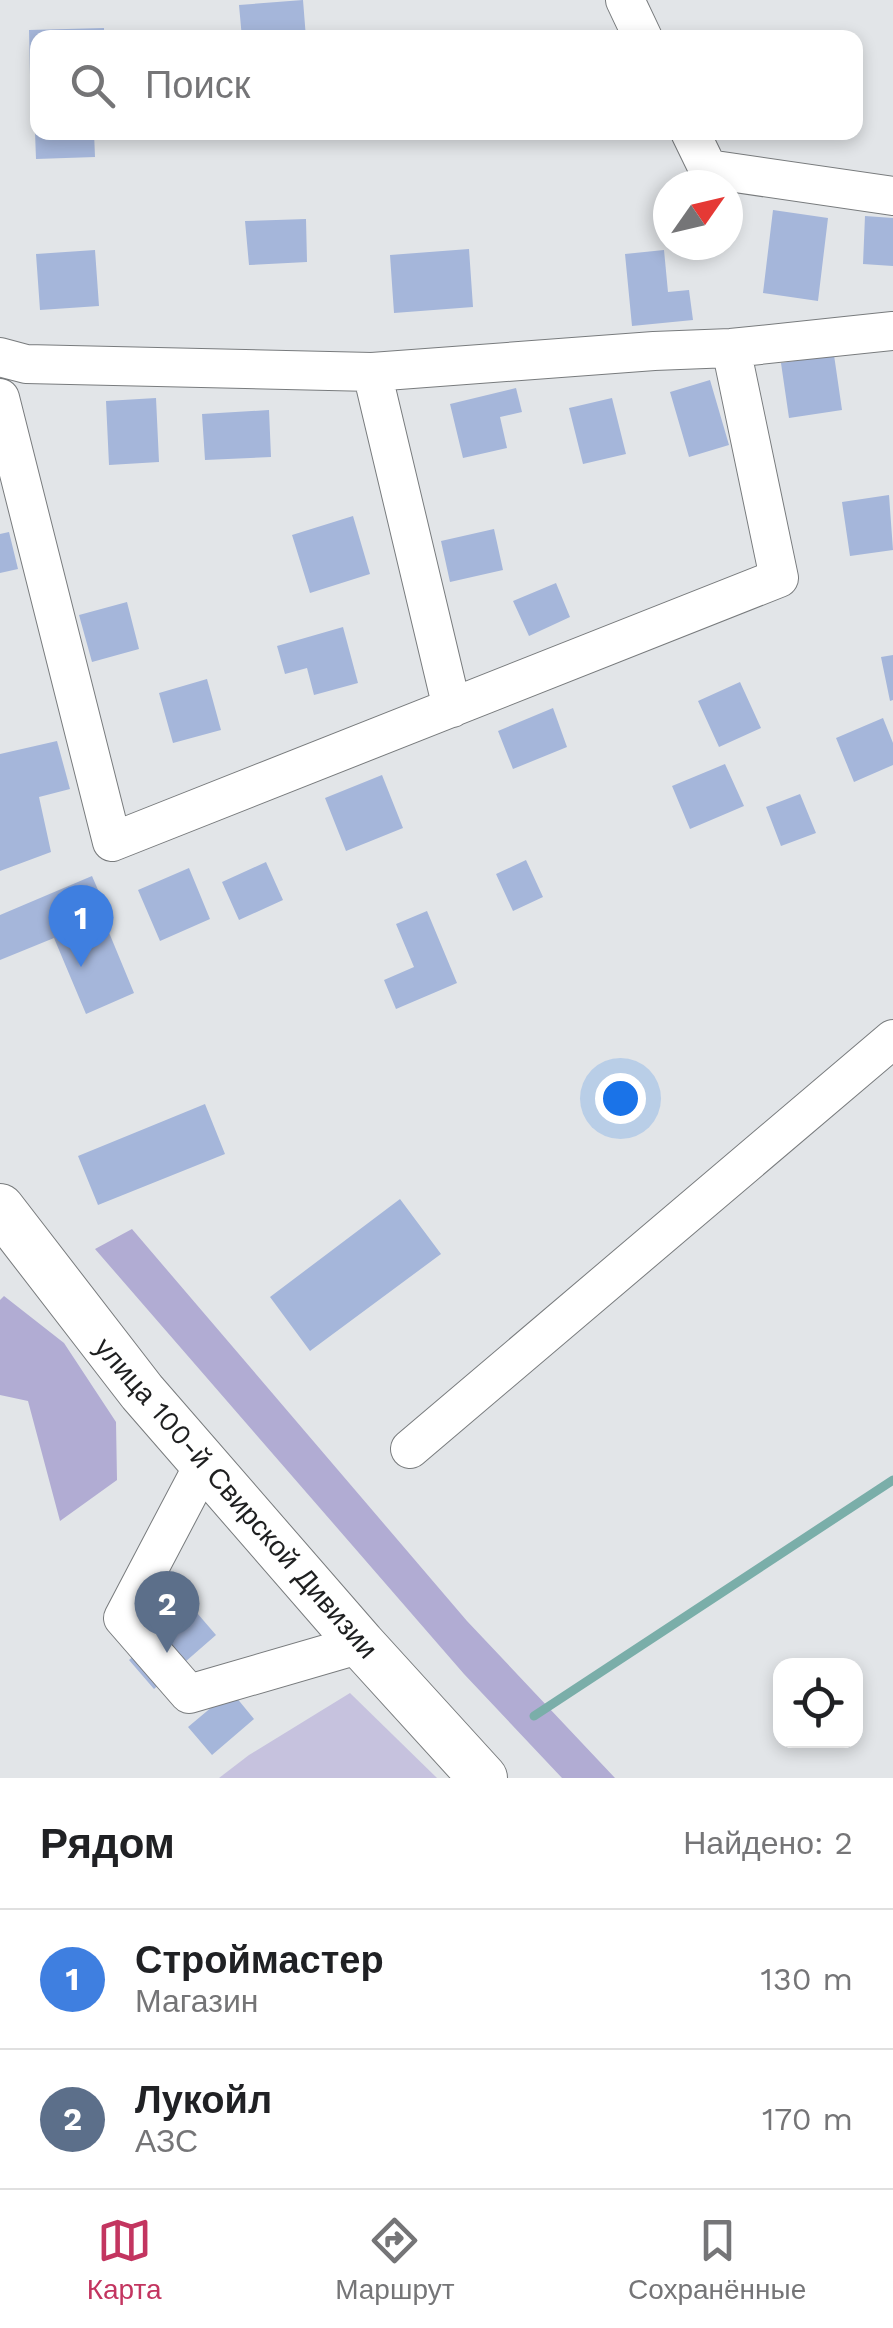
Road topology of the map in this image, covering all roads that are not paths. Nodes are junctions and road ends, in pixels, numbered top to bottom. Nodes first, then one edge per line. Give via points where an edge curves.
1 (694, 140) edge
2 (893, 196) edge
3 (893, 331) edge
4 (731, 348) junction
5 (0, 358) edge
6 (372, 372) junction
7 (0, 398) edge
8 (452, 708) junction
9 (893, 1040) edge
10 (7, 1235) edge
11 (410, 1449) dead end
12 (205, 1462) junction
13 (361, 1644) junction
14 (483, 1778) edge

1 - 2 street via 708,169
3 - 4 street
4 - 6 street
4 - 8 street via 779,578
5 - 6 street via 26,364
6 - 8 street
7 - 8 street via 112,842
9 - 11 street
10 - 12 main road, улица 100-й Свирской Дивизии
12 - 13 main road, улица 100-й Свирской Дивизии
12 - 13 street via 123,1618 189,1694
13 - 14 main road, улица 100-й Свирской Дивизии

